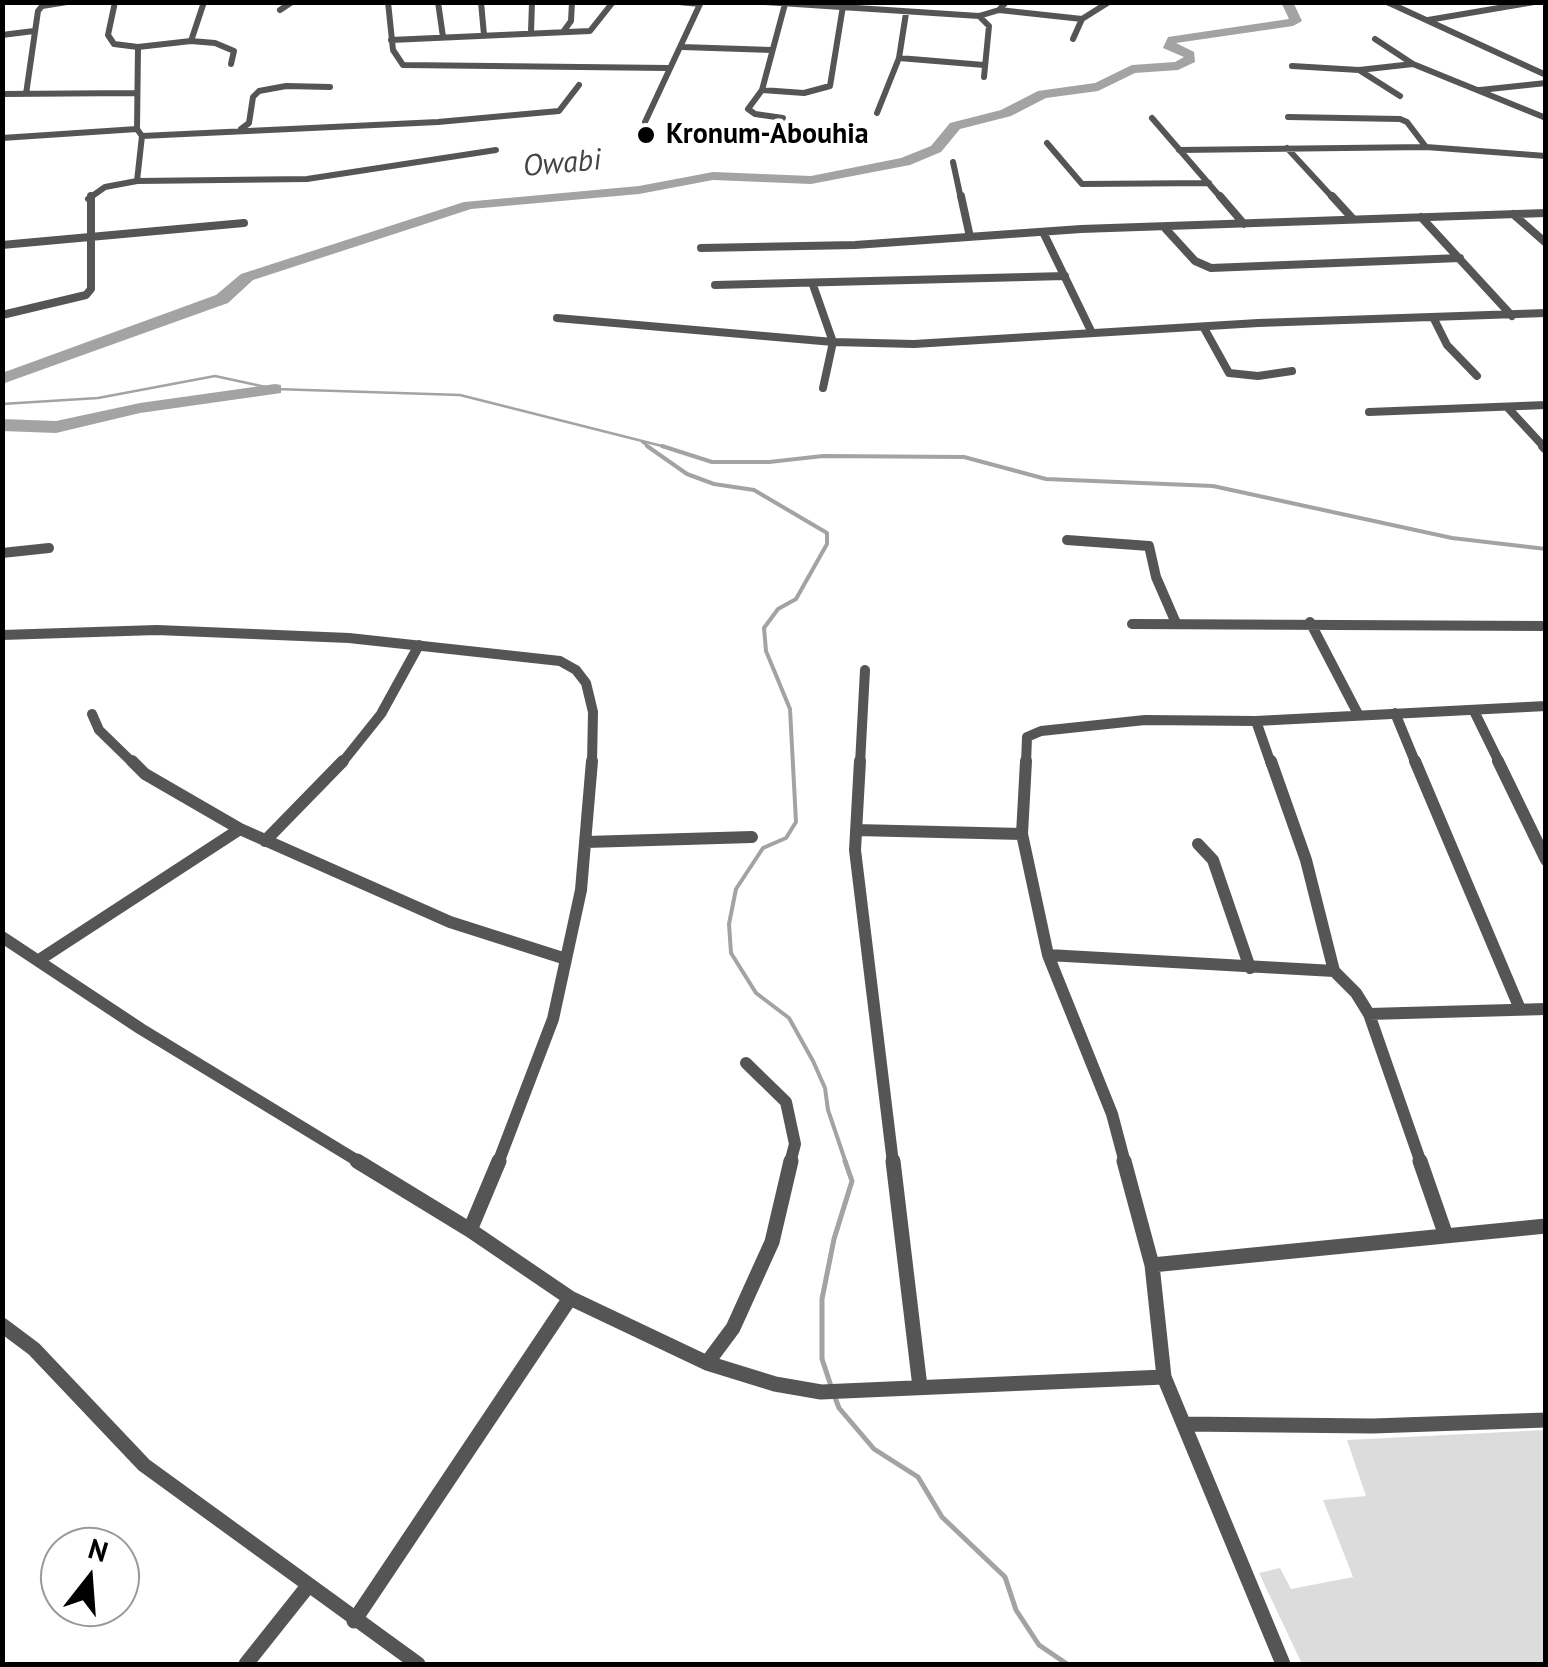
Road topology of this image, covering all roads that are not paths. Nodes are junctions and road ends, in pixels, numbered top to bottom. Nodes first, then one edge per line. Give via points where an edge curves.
1 (67, 2) edge
2 (115, 2) edge
3 (204, 2) edge
4 (292, 2) edge
5 (388, 2) edge
6 (438, 2) edge
7 (481, 2) edge
8 (532, 2) edge
9 (572, 2) edge
10 (613, 2) edge
11 (679, 2) edge
12 (766, 2) edge
13 (1006, 2) edge
14 (1109, 2) edge
15 (1387, 2) edge
16 (1534, 2) edge
17 (700, 3) edge
18 (785, 4) edge
19 (828, 4) edge
20 (843, 6) junction
21 (280, 10) dead end
22 (998, 10) junction
23 (906, 13) junction
24 (979, 16) junction
25 (1082, 19) junction
26 (1428, 20) junction
27 (34, 31) junction
28 (531, 32) junction
29 (563, 32) junction
30 (2, 35) edge
31 (484, 35) junction
32 (443, 37) junction
33 (1073, 39) dead end
34 (1375, 39) dead end
35 (391, 40) junction
36 (191, 41) junction
37 (138, 47) junction
38 (682, 47) junction
39 (772, 50) junction
40 (900, 58) junction
41 (231, 64) dead end
42 (1413, 64) junction
43 (984, 65) junction
44 (1292, 66) dead end
45 (668, 68) junction
46 (1359, 70) junction
47 (1546, 74) edge
48 (984, 77) dead end
49 (136, 82) junction
50 (1546, 84) edge
51 (579, 86) dead end
52 (330, 87) dead end
53 (119, 90) junction
54 (762, 90) junction
55 (1476, 91) junction
56 (136, 92) junction
57 (2, 94) edge
58 (26, 94) junction
59 (1400, 96) dead end
60 (877, 113) dead end
61 (1288, 117) dead end
62 (783, 118) dead end
63 (1152, 118) dead end
64 (1546, 118) edge
65 (645, 122) dead end
66 (241, 129) junction
67 (140, 133) junction
68 (2, 138) edge
69 (1048, 143) dead end
70 (1426, 147) junction
71 (1287, 148) junction
72 (496, 150) dead end
73 (1179, 150) junction
74 (1546, 156) edge
75 (953, 162) dead end
76 (137, 182) junction
77 (1210, 183) junction
78 (1546, 212) edge
79 (1513, 214) junction
80 (1421, 216) junction
81 (1353, 219) junction
82 (244, 223) dead end
83 (1244, 224) junction
84 (1164, 227) junction
85 (1043, 232) junction
86 (970, 236) junction
87 (93, 239) junction
88 (1546, 244) edge
89 (2, 246) edge
90 (701, 248) dead end
91 (1460, 258) junction
92 (1064, 276) junction
93 (715, 285) dead end
94 (813, 286) junction
95 (1546, 313) edge
96 (2, 314) edge
97 (1512, 316) junction
98 (557, 318) dead end
99 (1434, 318) junction
100 (1204, 328) junction
101 (1092, 333) junction
102 (833, 342) junction
103 (1292, 372) dead end
104 (1477, 376) dead end
105 (823, 388) dead end
106 (1546, 405) edge
107 (1508, 408) junction
108 (1369, 412) dead end
109 (1546, 449) edge
110 (1067, 540) dead end
111 (49, 548) dead end
112 (2, 552) edge
113 (1310, 622) junction
114 (1176, 623) junction
115 (1132, 624) dead end
116 (1546, 626) edge
117 (2, 636) edge
118 (419, 645) junction
119 (864, 670) dead end
120 (1546, 706) edge
121 (1474, 711) junction
122 (1396, 713) junction
123 (92, 714) dead end
124 (1358, 714) junction
125 (1256, 721) junction
126 (240, 829) junction
127 (856, 830) junction
128 (1022, 834) junction
129 (752, 837) dead end
130 (265, 842) junction
131 (586, 842) junction
132 (1198, 844) dead end
133 (1544, 854) edge
134 (2, 937) edge
135 (1048, 955) junction
136 (566, 959) junction
137 (39, 960) junction
138 (1250, 968) junction
139 (1334, 972) junction
140 (1520, 1009) junction
141 (1546, 1009) edge
142 (1369, 1014) junction
143 (746, 1064) dead end
144 (1546, 1226) edge
145 (470, 1230) junction
146 (1444, 1233) junction
147 (1152, 1265) junction
148 (570, 1298) junction
149 (2, 1325) edge
150 (708, 1363) junction
151 (1164, 1377) junction
152 (920, 1387) junction
153 (1546, 1420) edge
154 (1184, 1424) junction
155 (308, 1586) junction
156 (354, 1620) junction
157 (246, 1664) edge
158 (418, 1664) edge
159 (1284, 1664) edge

1 - 27 street via 42,6
2 - 37 street via 111,41
3 - 36 street
4 - 21 street
5 - 35 street
6 - 32 street
7 - 31 street
8 - 28 street
9 - 29 street
10 - 29 street via 593,30
11 - 17 street
12 - 18 street
13 - 22 street
14 - 25 street
15 - 26 street
16 - 26 street
17 - 38 street
18 - 19 street
18 - 39 street
19 - 20 street
20 - 23 street
20 - 54 street via 830,86 804,93
22 - 24 street
22 - 25 street
23 - 24 street
23 - 40 street
24 - 43 street via 989,26
25 - 33 street
26 - 47 street
27 - 30 street
27 - 58 street
28 - 29 street
28 - 31 street
31 - 32 street
32 - 35 street
34 - 42 street
35 - 45 street via 400,62 420,67
36 - 37 street
36 - 41 street via 234,51
37 - 49 street
38 - 39 street
38 - 45 street
39 - 54 street
40 - 43 street
40 - 60 street
42 - 46 street
42 - 55 street
43 - 48 street
44 - 46 street
45 - 65 street
46 - 59 street
49 - 53 street
49 - 56 street
50 - 55 street
51 - 66 street via 558,111
52 - 66 street via 259,91
53 - 56 street
53 - 58 street
54 - 62 street via 748,110
55 - 64 street
56 - 67 street
57 - 58 street
61 - 70 street via 1400,119
63 - 73 street
66 - 67 street
67 - 68 street
67 - 76 street
69 - 77 street via 1082,184
70 - 71 street
70 - 74 street
71 - 73 street
71 - 81 street
72 - 76 street via 307,179
73 - 77 street
75 - 86 street
76 - 87 street via 88,198
77 - 83 street
78 - 79 street
79 - 80 street
79 - 88 street
80 - 81 street
80 - 91 street
81 - 83 street
82 - 87 street
83 - 84 street
84 - 85 street
84 - 91 street via 1195,261 1211,268
85 - 86 street
85 - 92 street
86 - 90 street
87 - 89 street
87 - 96 street via 86,295
91 - 97 street
92 - 94 street
92 - 101 street
93 - 94 street
94 - 102 street
95 - 97 street
97 - 99 street
98 - 102 street
99 - 100 street
99 - 104 street via 1447,345
100 - 101 street
100 - 103 street via 1229,373
101 - 102 street
102 - 105 street
106 - 107 street
107 - 108 street
107 - 109 street
110 - 114 street via 1149,546
111 - 112 street
113 - 114 street
113 - 116 street
113 - 124 street
114 - 115 street
117 - 118 street via 157,630
118 - 130 street via 381,714
118 - 131 street via 560,661 576,670 593,712
119 - 127 street
120 - 121 street
121 - 122 street
121 - 133 street
122 - 124 street
122 - 140 street
123 - 126 street via 99,730 145,774
124 - 125 street
125 - 128 street via 1146,720 1040,731 1028,737
125 - 139 street via 1306,860
126 - 130 street
126 - 137 street
127 - 128 street
127 - 152 street
128 - 135 street
129 - 131 street
130 - 136 street via 450,922
131 - 136 street
132 - 138 street via 1213,860
134 - 137 street
135 - 138 street
135 - 147 street via 1112,1114
136 - 145 street via 540,1061
137 - 145 street
138 - 139 street
139 - 142 street
140 - 141 street
140 - 142 street
142 - 146 street
143 - 150 street via 786,1102 795,1144 772,1242 733,1328
144 - 146 street
145 - 148 street
146 - 147 street
147 - 151 street
148 - 150 street
148 - 156 street
149 - 155 street via 34,1348 144,1464
150 - 152 street via 820,1392
151 - 152 street
151 - 154 street
153 - 154 street
154 - 159 street
155 - 156 street
155 - 157 street
156 - 158 street

